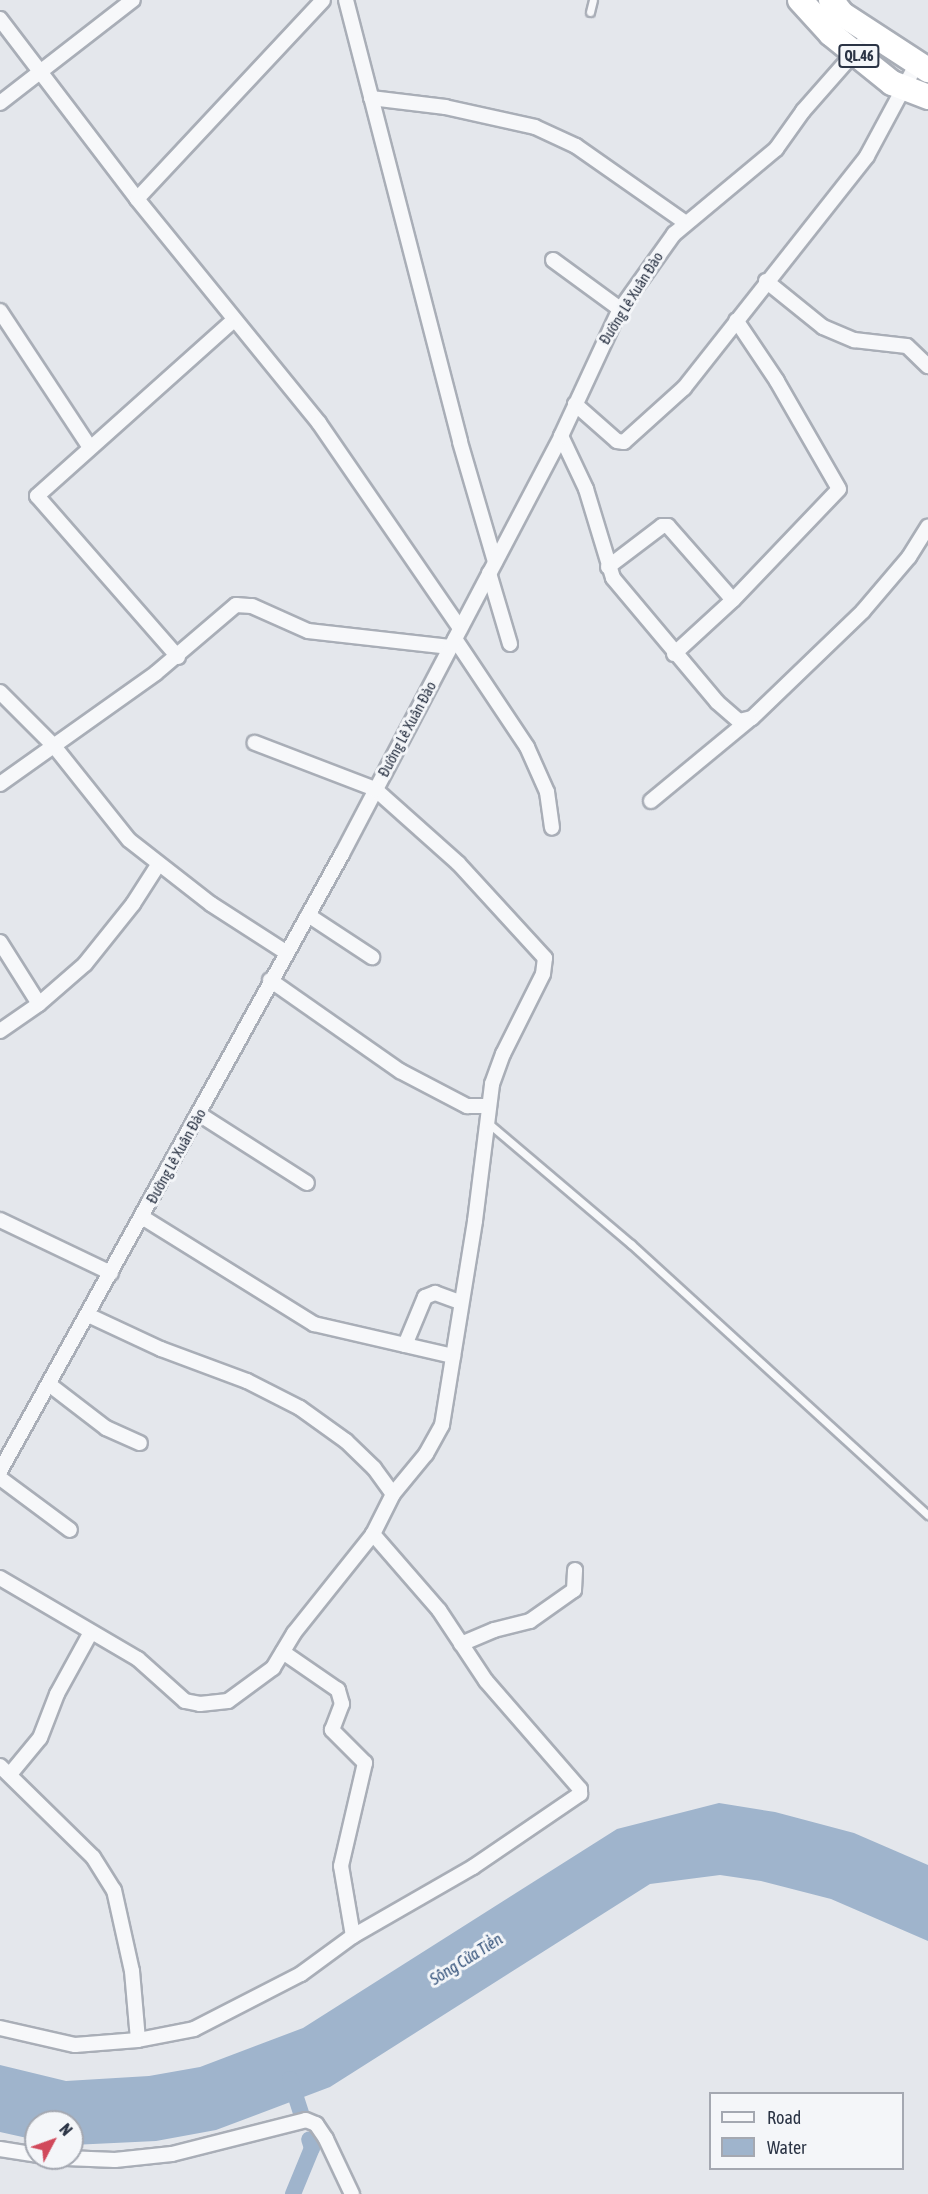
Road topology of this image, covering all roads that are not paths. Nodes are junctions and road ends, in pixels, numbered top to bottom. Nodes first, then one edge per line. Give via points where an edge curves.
1 (133, 0) edge
2 (323, 0) edge
3 (346, 0) edge
4 (593, 0) edge
5 (800, 0) edge
6 (831, 0) edge
7 (590, 12) dead end
8 (0, 20) edge
9 (871, 34) junction
10 (855, 53) junction
11 (922, 67) edge
12 (40, 74) junction
13 (904, 87) junction
14 (928, 97) edge
15 (371, 98) junction
16 (0, 103) edge
17 (137, 199) junction
18 (686, 223) junction
19 (553, 260) dead end
20 (766, 281) junction
21 (620, 309) junction
22 (0, 311) edge
23 (234, 320) junction
24 (736, 320) junction
25 (928, 366) edge
26 (574, 404) junction
27 (561, 436) junction
28 (89, 446) junction
29 (928, 526) edge
30 (492, 567) junction
31 (608, 567) junction
32 (733, 600) junction
33 (455, 638) junction
34 (510, 644) dead end
35 (674, 654) junction
36 (178, 657) junction
37 (0, 692) edge
38 (749, 720) junction
39 (255, 743) dead end
40 (54, 746) junction
41 (0, 784) edge
42 (375, 789) junction
43 (651, 801) dead end
44 (552, 828) dead end
45 (158, 865) junction
46 (308, 915) junction
47 (0, 942) edge
48 (287, 953) junction
49 (372, 957) dead end
50 (270, 980) junction
51 (39, 1004) junction
52 (0, 1031) edge
53 (487, 1113) junction
54 (199, 1114) junction
55 (307, 1183) dead end
56 (141, 1217) junction
57 (0, 1221) edge
58 (111, 1273) junction
59 (460, 1302) junction
60 (88, 1316) junction
61 (405, 1345) junction
62 (453, 1356) junction
63 (50, 1385) junction
64 (140, 1443) dead end
65 (1, 1469) edge
66 (393, 1494) junction
67 (928, 1515) edge
68 (70, 1530) dead end
69 (373, 1534) junction
70 (575, 1570) dead end
71 (0, 1578) edge
72 (90, 1634) junction
73 (461, 1644) junction
74 (284, 1652) junction
75 (5, 1770) edge
76 (353, 1936) junction
77 (0, 2028) edge
78 (138, 2040) junction
79 (0, 2149) edge
80 (24, 2153) edge
81 (84, 2159) edge
82 (352, 2194) edge

1 - 12 street
2 - 17 street
3 - 15 street
4 - 7 lane
5 - 10 highway, QL.46
6 - 9 highway, QL.46
8 - 12 street
9 - 10 street, Đường Lê Xuân Đào
9 - 11 highway, QL.46
10 - 13 highway, QL.46 via 892,83
10 - 18 street, Đường Lê Xuân Đào via 803,111 776,149
11 - 13 street
12 - 16 street
12 - 17 street
13 - 14 highway, QL.46
13 - 20 street via 867,156
15 - 18 street via 446,107 536,127 576,146
15 - 30 street
17 - 23 street
18 - 21 street, Đường Lê Xuân Đào via 655,257
19 - 21 street
20 - 24 street
20 - 25 street via 823,327 855,340 907,346
21 - 26 street, Đường Lê Xuân Đào
22 - 28 street
23 - 28 street
23 - 33 street via 319,423
24 - 26 street via 684,388 624,442 617,441
24 - 32 street via 783,391 839,489
26 - 27 street, Đường Lê Xuân Đào
27 - 30 street, Đường Lê Xuân Đào
27 - 31 street via 586,489
28 - 36 street via 41,488 37,499
29 - 38 street via 909,557 863,612
30 - 33 street, Đường Lê Xuân Đào
30 - 34 street
31 - 32 street via 662,526 668,526
31 - 35 street
32 - 35 street
33 - 36 street via 308,631 252,606 236,604
33 - 42 street, Đường Lê Xuân Đào
33 - 44 street via 527,747 547,792
35 - 38 street via 717,702 739,721
36 - 40 street
37 - 40 street
38 - 43 street
39 - 42 street
40 - 41 street
40 - 45 street via 112,821
42 - 46 street, Đường Lê Xuân Đào
42 - 53 street via 458,863 545,958 543,974 494,1075
45 - 48 street
45 - 51 street via 133,904 85,964
46 - 48 street, Đường Lê Xuân Đào
46 - 49 street
47 - 51 street
48 - 50 street, Đường Lê Xuân Đào
50 - 53 street via 400,1071
50 - 54 street, Đường Lê Xuân Đào
51 - 52 street
53 - 59 street via 475,1221
53 - 67 lane
54 - 55 street
54 - 56 street, Đường Lê Xuân Đào
56 - 58 street, Đường Lê Xuân Đào
56 - 61 street via 299,1317 334,1330
57 - 58 street
58 - 60 street, Đường Lê Xuân Đào
59 - 61 street via 435,1293 424,1297
59 - 62 street
60 - 63 street, Đường Lê Xuân Đào
60 - 66 street via 247,1381 300,1408 346,1440
61 - 62 street
62 - 66 street via 439,1432
63 - 64 street via 106,1428
63 - 65 street, Đường Lê Xuân Đào
65 - 68 street
66 - 69 street
69 - 73 street via 439,1610
69 - 74 street via 294,1633
70 - 73 street via 574,1590 530,1621
71 - 72 street
72 - 74 street via 138,1659 182,1698 200,1704 237,1696 273,1668
72 - 75 street via 57,1694 40,1738
73 - 76 street via 486,1681 578,1784 580,1794 473,1867
74 - 76 street via 338,1690 342,1704 332,1730 365,1762 341,1866
75 - 78 street via 93,1857 114,1890 132,1971
76 - 78 street via 301,1974 221,2018 194,2029
77 - 78 street via 75,2044
79 - 80 street
81 - 82 street via 172,2154 306,2120 315,2124 326,2139

